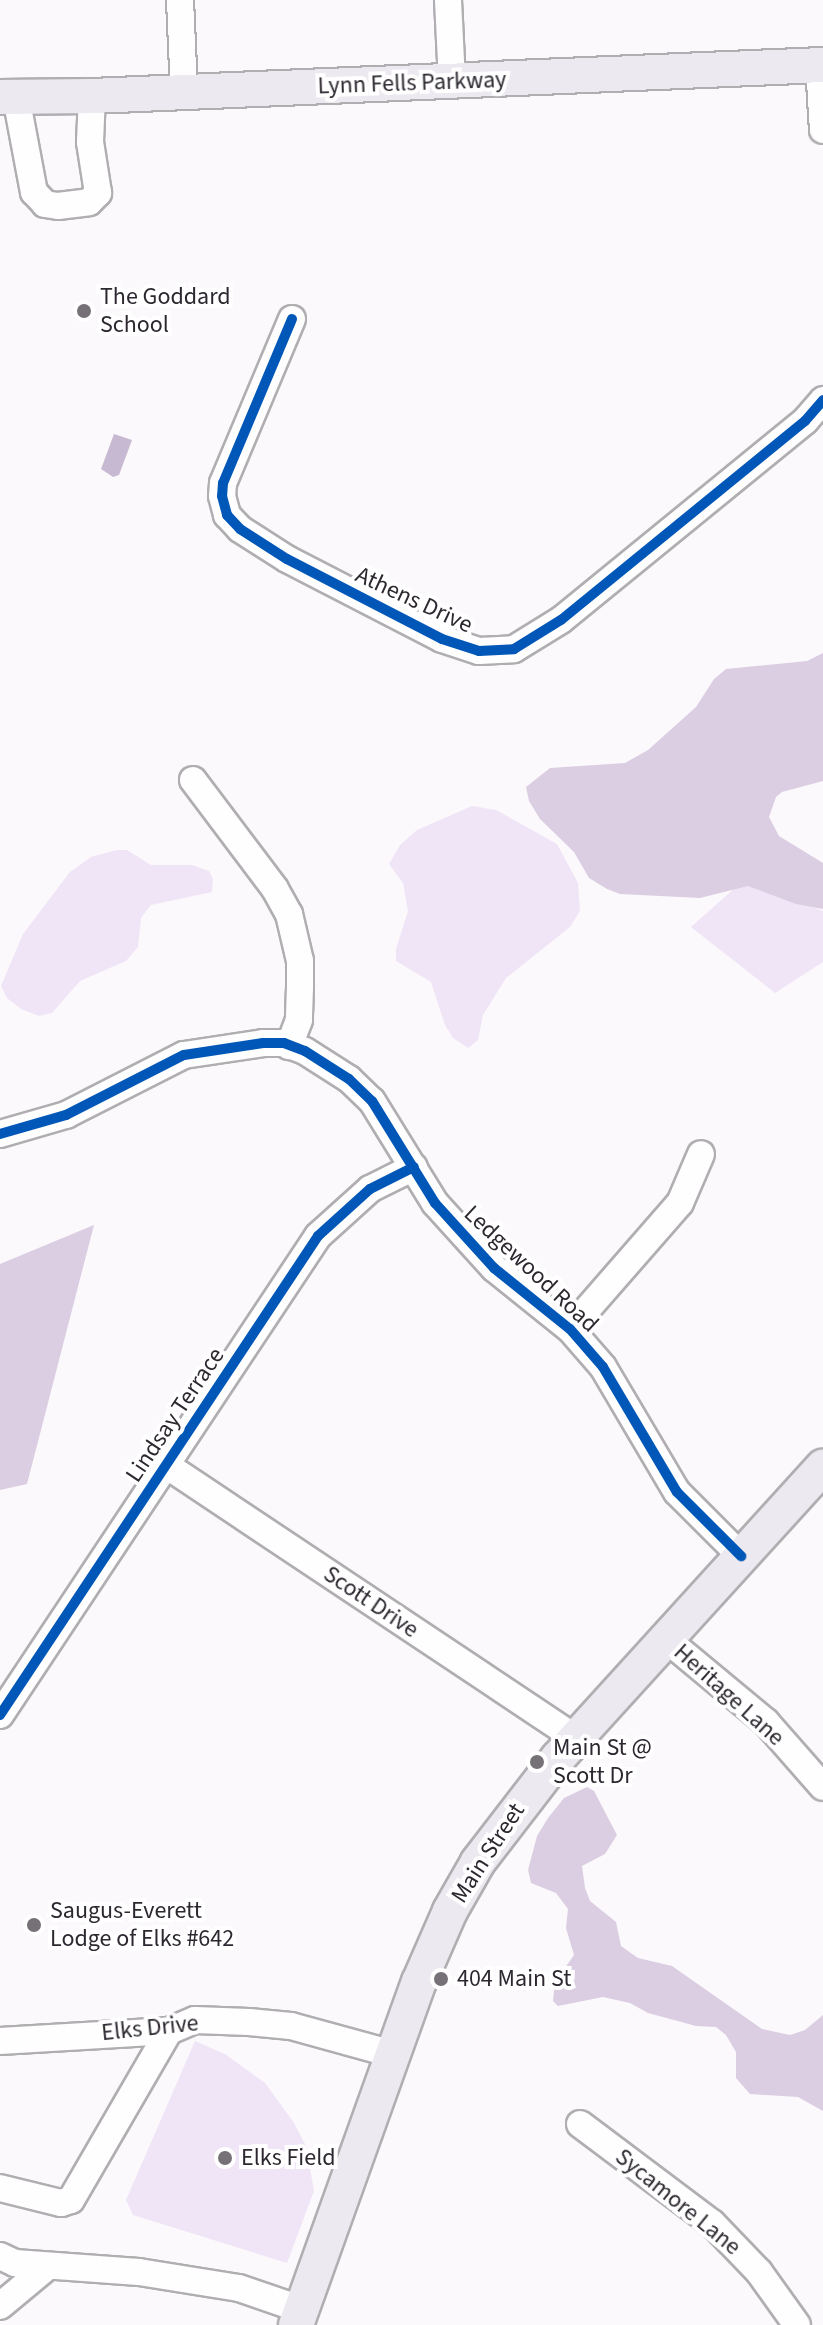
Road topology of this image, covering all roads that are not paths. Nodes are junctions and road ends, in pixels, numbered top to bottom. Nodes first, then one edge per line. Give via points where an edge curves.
1 (180, 0) edge
2 (448, 0) edge
3 (821, 65) edge
4 (452, 81) junction
5 (184, 92) junction
6 (92, 96) junction
7 (8, 97) edge
8 (823, 130) edge
9 (292, 319) dead end
10 (823, 400) edge
11 (193, 780) dead end
12 (289, 1046) junction
13 (0, 1134) edge
14 (701, 1154) dead end
15 (414, 1167) junction
16 (570, 1329) junction
17 (166, 1465) junction
18 (823, 1467) edge
19 (741, 1556) junction
20 (666, 1639) junction
21 (0, 1715) edge
22 (576, 1738) junction
23 (823, 1787) edge
24 (169, 2031) junction
25 (0, 2041) edge
26 (393, 2054) junction
27 (580, 2124) dead end
28 (0, 2188) edge
29 (0, 2256) edge
30 (47, 2267) junction
31 (0, 2306) edge
32 (299, 2317) edge
33 (797, 2325) edge

1 - 5 street
2 - 4 street
3 - 4 main road, Lynn Fells Parkway
3 - 8 street
4 - 5 main road, Lynn Fells Parkway
5 - 6 main road, Lynn Fells Parkway
6 - 7 main road, Lynn Fells Parkway
6 - 7 street via 90,142 98,193 89,202 58,206 45,204 34,192
9 - 10 street, Athens Drive via 223,483 227,515 249,535 314,574 442,639 479,651 514,649 561,620 805,421
11 - 12 street via 289,914 300,987 299,1020
12 - 13 street, Ledgewood Road via 242,1044 184,1055 66,1115
12 - 15 street, Ledgewood Road via 349,1079 372,1101
14 - 16 street via 680,1203
15 - 16 street, Ledgewood Road via 435,1203 494,1268
15 - 17 street, Lindsay Terrace via 370,1189 318,1236
16 - 19 street, Ledgewood Road via 603,1367 677,1492
17 - 21 street, Lindsay Terrace
17 - 22 street, Scott Drive
18 - 19 main road, Main Street
19 - 20 main road, Main Street
20 - 22 main road, Main Street
20 - 23 street, Heritage Lane via 766,1722
22 - 26 main road, Main Street via 506,1821 464,1885 434,1945
24 - 25 street, Elks Drive
24 - 26 street, Elks Drive via 195,2020 263,2023 335,2036
24 - 28 street via 71,2200 61,2203
26 - 32 main road, Main Street
27 - 33 street, Sycamore Lane via 732,2241
29 - 30 street
30 - 31 street
30 - 32 street via 139,2272 225,2286

